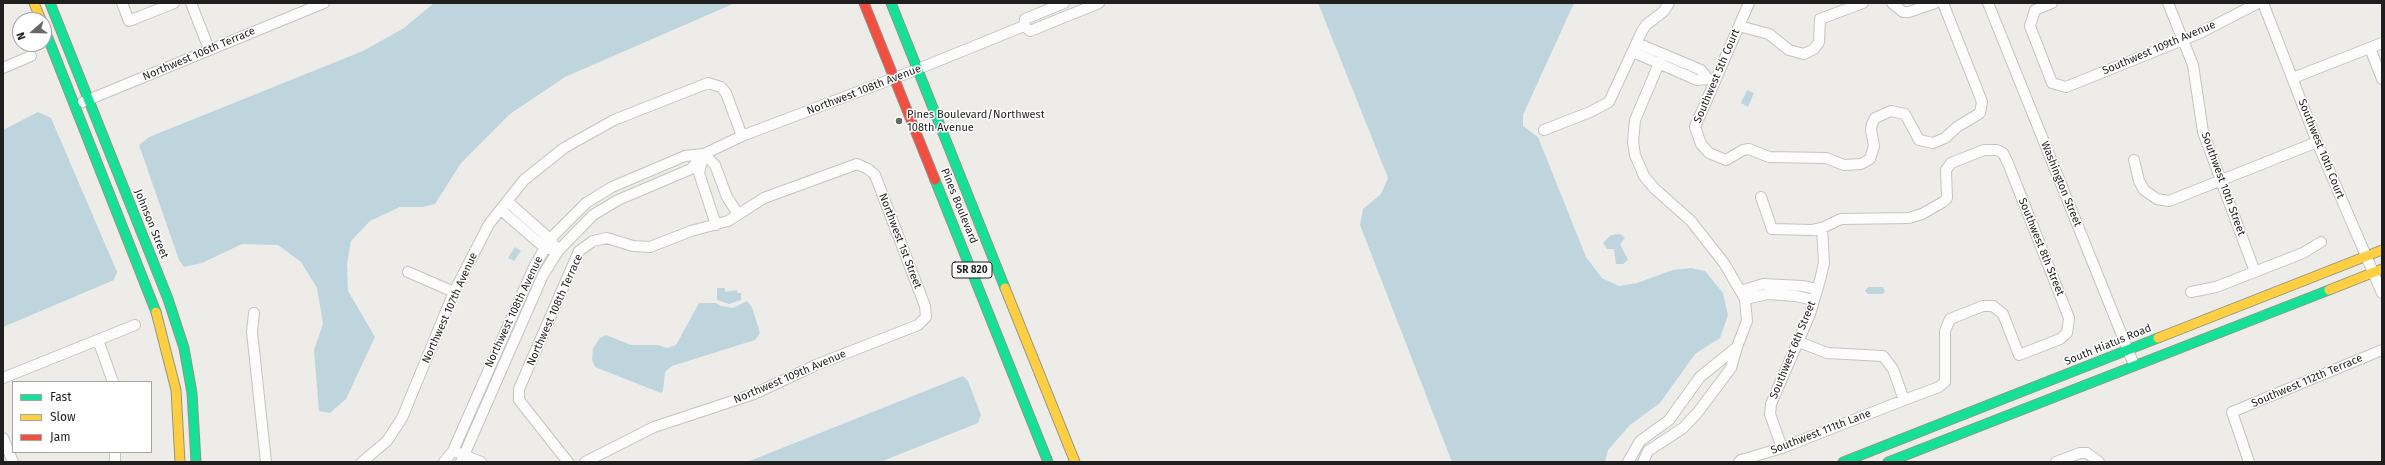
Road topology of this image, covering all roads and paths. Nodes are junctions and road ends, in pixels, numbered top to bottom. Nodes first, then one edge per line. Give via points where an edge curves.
1 (50, 3) edge
2 (122, 3) edge
3 (174, 3) edge
4 (191, 3) edge
5 (324, 3) edge
6 (864, 3) edge
7 (891, 3) edge
8 (1064, 3) edge
9 (1099, 3) edge
10 (1669, 3) edge
11 (1749, 3) edge
12 (1863, 3) edge
13 (1892, 3) edge
14 (1935, 3) edge
15 (1943, 3) edge
16 (1988, 3) edge
17 (2052, 3) edge
18 (2168, 3) edge
19 (2258, 3) edge
20 (2263, 3) edge
21 (1024, 26) junction
22 (1739, 26) junction
23 (2184, 40) junction
24 (2382, 43) edge
25 (1635, 47) junction
26 (52, 48) edge
27 (2370, 48) junction
28 (209, 49) junction
29 (31, 56) dead end
30 (1661, 59) junction
31 (3, 68) edge
32 (918, 69) junction
33 (895, 78) junction
34 (2292, 78) junction
35 (2382, 79) edge
36 (1711, 80) junction
37 (89, 99) junction
38 (75, 105) junction
39 (1544, 130) dead end
40 (742, 136) junction
41 (2317, 142) junction
42 (704, 154) junction
43 (2134, 160) dead end
44 (868, 169) joint
45 (2222, 180) junction
46 (1760, 197) dead end
47 (508, 202) junction
48 (501, 210) junction
49 (738, 214) junction
50 (716, 225) junction
51 (1822, 228) junction
52 (550, 239) junction
53 (2321, 242) dead end
54 (545, 248) junction
55 (2382, 250) edge
56 (558, 251) junction
57 (2365, 257) junction
58 (2378, 271) edge
59 (408, 272) dead end
60 (2255, 272) junction
61 (1817, 289) junction
62 (454, 292) junction
63 (2192, 292) dead end
64 (2382, 294) edge
65 (1743, 295) junction
66 (1814, 300) junction
67 (254, 313) dead end
68 (926, 316) joint
69 (135, 325) dead end
70 (2067, 333) joint
71 (98, 340) junction
72 (1799, 342) junction
73 (1737, 347) junction
74 (2128, 350) junction
75 (2382, 350) edge
76 (2134, 365) junction
77 (3, 378) edge
78 (113, 381) edge
79 (1904, 400) junction
80 (3, 438) edge
81 (1782, 448) junction
82 (452, 451) junction
83 (464, 459) edge
84 (2096, 459) edge
85 (12, 462) edge
86 (180, 462) edge
87 (196, 462) edge
88 (266, 462) edge
89 (362, 462) edge
90 (444, 462) edge
91 (481, 462) edge
92 (568, 462) edge
93 (585, 462) edge
94 (1048, 462) edge
95 (1075, 462) edge
96 (1628, 462) edge
97 (1643, 462) edge
98 (1739, 462) edge
99 (1844, 462) edge
100 (1888, 462) edge
101 (2056, 462) edge
102 (2248, 462) edge

1 - 37 main road, Johnson Street
2 - 3 street via 128,21
4 - 28 street
5 - 28 street, Northwest 106th Terrace
6 - 33 main road, Pines Boulevard / SR 820
7 - 32 main road, Pines Boulevard / SR 820
8 - 21 street, Northwest 108th Avenue via 1025,19
9 - 21 street, Northwest 108th Avenue via 1030,31
10 - 25 street via 1664,11 1646,25
11 - 22 street, Southwest 5th Court
12 - 22 street via 1820,19 1819,42 1814,49 1804,54 1789,50 1769,34
13 - 14 street via 1903,12
15 - 36 street, Southwest 5th Court via 1982,102 1980,113 1957,127 1940,142 1926,143 1919,140 1908,118 1901,112 1891,111 1875,118 1871,130 1874,154 1861,164 1844,165 1826,158 1769,157 1749,149 1726,160 1717,158 1704,149 1695,127
16 - 74 street, Washington Street
17 - 23 street, Southwest 109th Avenue via 2035,10 2030,26 2052,83 2059,86 2066,87
18 - 23 street, Southwest 10th Street
19 - 23 street, Southwest 109th Avenue
20 - 34 street, Southwest 10th Court
21 - 32 street, Northwest 108th Avenue
22 - 36 street, Southwest 5th Court
23 - 45 street, Southwest 10th Street via 2197,86 2203,132
24 - 27 street
25 - 30 street
25 - 39 street via 1609,102
26 - 38 main road
27 - 34 street
27 - 35 street
28 - 37 street, Northwest 106th Terrace
29 - 31 street
30 - 36 street via 1701,70
30 - 65 street via 1634,125 1633,142 1639,167 1654,188 1678,208 1704,236
32 - 33 street, Northwest 108th Avenue
32 - 95 main road, Pines Boulevard / SR 820
33 - 40 street, Northwest 108th Avenue
33 - 94 main road, Pines Boulevard / SR 820
34 - 41 street, Southwest 10th Court
37 - 38 street, Northwest 106th Terrace
37 - 87 main road, Johnson Street via 168,299 184,348 192,393
38 - 86 main road via 162,328 176,390
40 - 42 street, Northwest 108th Avenue
40 - 47 street, Northwest 107th Avenue via 726,93 721,87 708,82 614,120 564,148 524,180
41 - 45 street
41 - 57 street, Southwest 10th Court
42 - 49 street via 715,165 727,197
42 - 50 street via 699,173
42 - 52 street, Northwest 108th Avenue via 685,156 612,187 586,203
42 - 56 street, Northwest 108th Avenue via 691,169 618,200 593,215
43 - 45 street via 2144,190 2157,199 2169,200
44 - 49 street, Northwest 108th Terrace via 857,164 764,198
44 - 68 street, Northwest 1st Street via 875,175 925,306
45 - 60 street, Southwest 10th Street
46 - 51 street via 1772,229
47 - 48 street, Northwest 107th Avenue
47 - 52 street
48 - 54 street
48 - 62 street, Northwest 107th Avenue via 489,224
49 - 50 street, Northwest 108th Terrace
50 - 92 street, Northwest 108th Terrace via 690,230 650,247 633,246 607,238 593,241 579,251 519,389 519,400
51 - 61 street, Southwest 6th Street via 1824,263
51 - 70 street, Southwest 8th Street via 1841,219 1900,219 1922,214 1946,198 1945,175 1947,166 1951,163 1990,149 2003,154 2069,318
52 - 54 street, Northwest 108th Avenue
52 - 56 street
53 - 60 street via 2303,253
54 - 56 street
54 - 82 street, Northwest 108th Avenue via 525,286
55 - 57 main road, South Hiatus Road
56 - 83 street, Northwest 108th Avenue via 543,276
57 - 58 street, Southwest 10th Court
57 - 74 main road, South Hiatus Road
58 - 64 street, Southwest 10th Court
58 - 76 main road
59 - 62 street
60 - 63 street via 2216,287
61 - 65 street via 1763,284
61 - 66 street, Southwest 6th Street
62 - 89 street, Northwest 107th Avenue via 402,418 387,441
65 - 66 street via 1768,294
65 - 73 street via 1747,321
66 - 72 street, Southwest 6th Street
67 - 88 street via 252,332
68 - 93 street, Northwest 109th Avenue via 918,325 816,365 754,394 654,427
69 - 71 street
70 - 79 street, Southwest 111th Lane via 2060,339 2019,355 2004,314 1993,306 1983,306 1950,319 1944,331 1945,382 1939,387
71 - 77 street
71 - 78 street
72 - 79 street via 1827,353 1883,356 1893,369
72 - 81 street, Southwest 6th Street via 1771,404 1770,414
73 - 96 street via 1700,377 1669,420 1640,441
73 - 97 street via 1731,368 1698,412 1683,428 1648,451
74 - 76 street, Washington Street
74 - 99 main road, South Hiatus Road
75 - 102 street, Southwest 112th Terrace via 2232,412
76 - 100 main road
79 - 81 street, Southwest 111th Lane
80 - 85 street
81 - 98 street, Southwest 111th Lane
82 - 83 street
82 - 90 street, Northwest 108th Avenue
83 - 91 street
84 - 101 street via 2080,453

